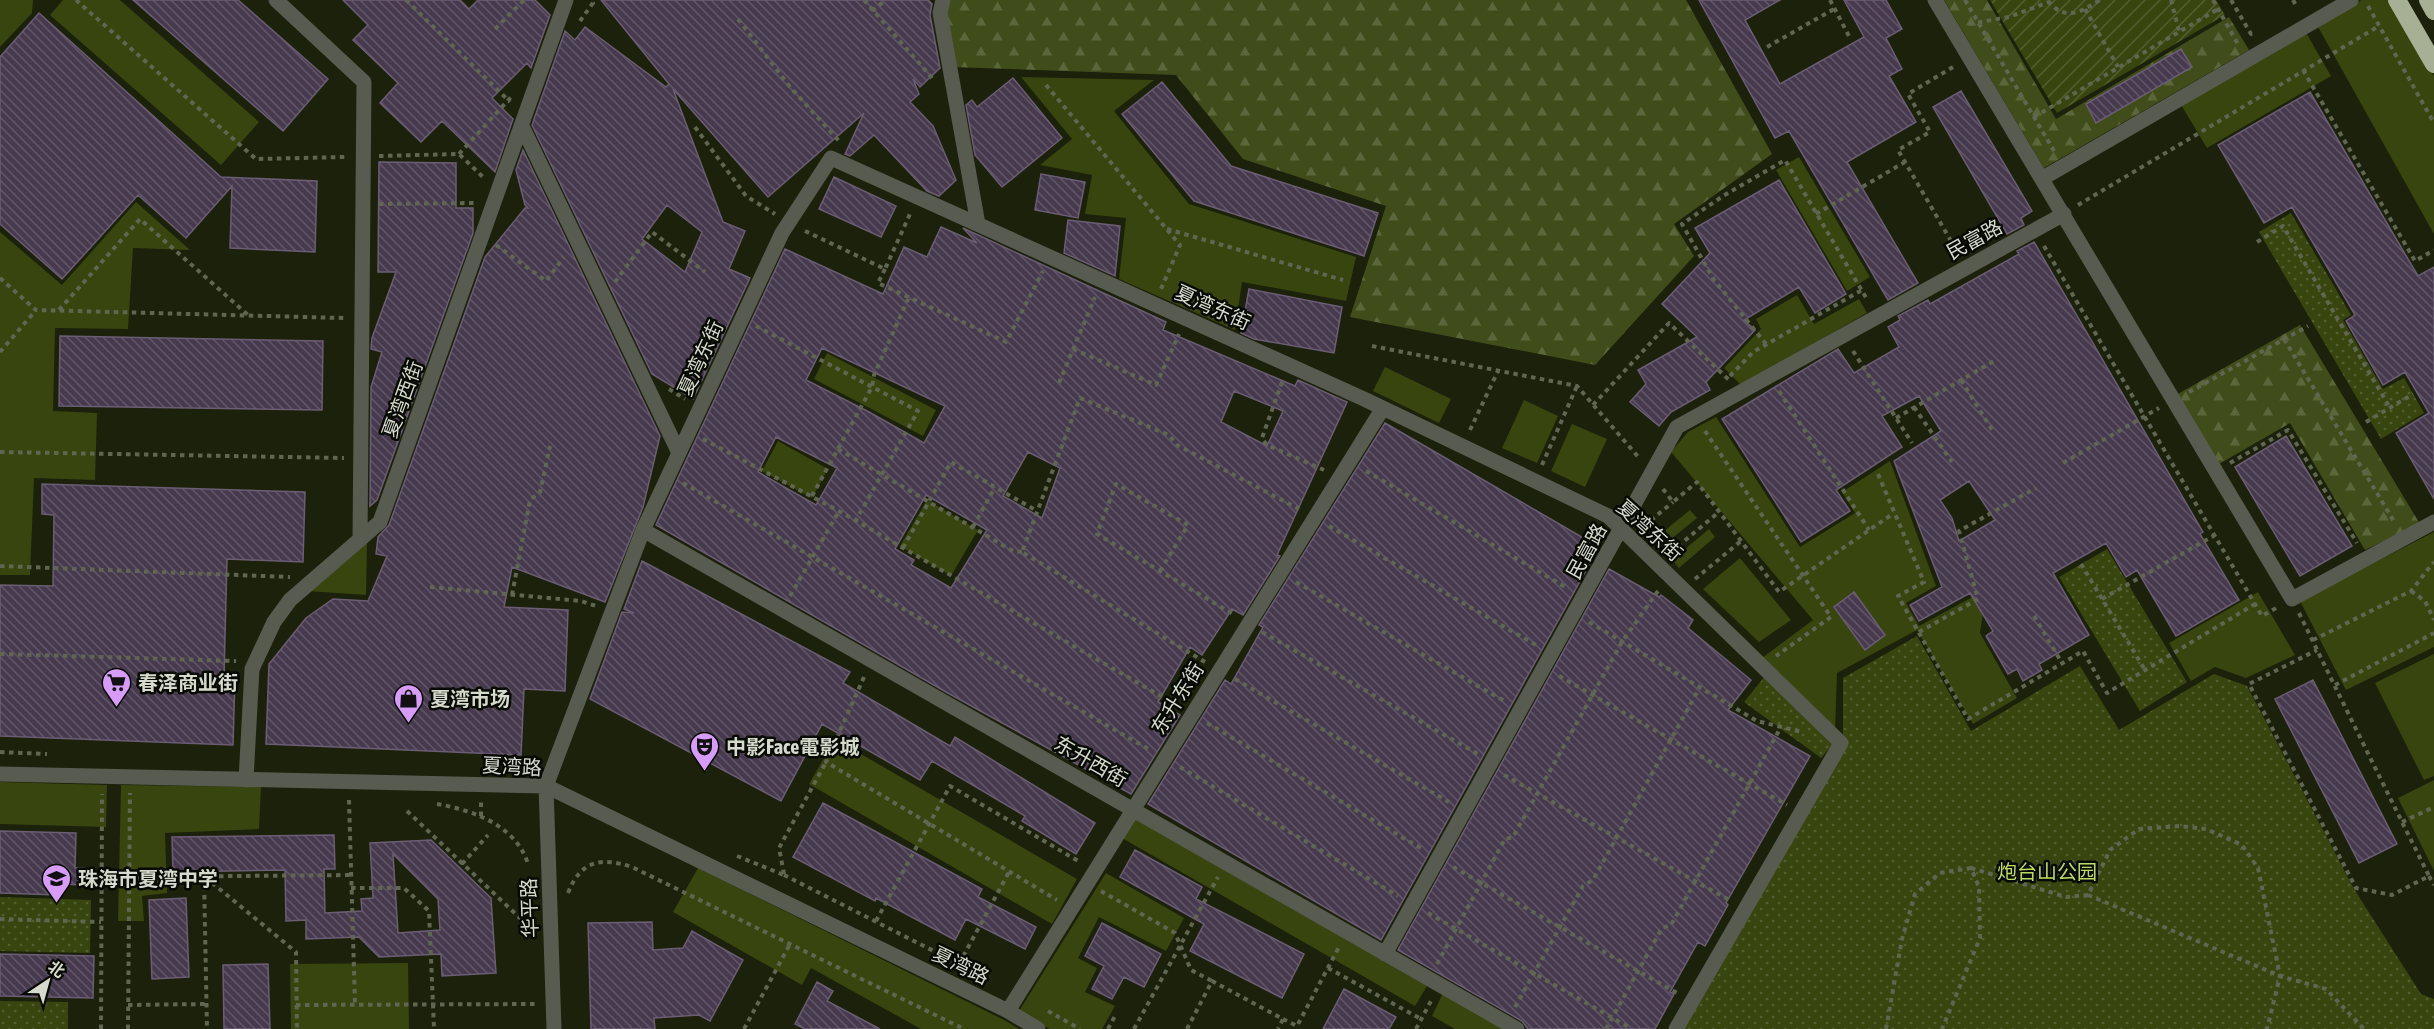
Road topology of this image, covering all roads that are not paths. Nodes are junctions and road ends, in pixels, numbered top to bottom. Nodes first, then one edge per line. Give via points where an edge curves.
1 (276, 0) edge
2 (566, 0) edge
3 (943, 0) edge
4 (1935, 0) edge
5 (2351, 0) edge
6 (2397, 0) edge
7 (2428, 0) edge
8 (2434, 11) edge
9 (2434, 64) edge
10 (524, 122) junction
11 (2043, 178) junction
12 (2064, 214) junction
13 (978, 224) junction
14 (1383, 408) junction
15 (679, 453) junction
16 (2434, 522) edge
17 (643, 530) junction
18 (1622, 530) junction
19 (360, 540) junction
20 (0, 774) edge
21 (246, 780) junction
22 (546, 786) junction
23 (1133, 810) junction
24 (1385, 954) junction
25 (1008, 1011) junction
26 (1512, 1026) edge
27 (554, 1029) edge
28 (1038, 1029) edge
29 (1676, 1029) edge

1 - 19 street via 364,82
2 - 10 street, 夏湾西街
3 - 13 street via 940,13
4 - 11 street
5 - 11 street
6 - 9 highway
7 - 8 highway
10 - 15 street
10 - 19 street, 夏湾西街 via 380,522
11 - 12 street
12 - 16 street via 2217,471 2287,602
12 - 18 street, 民富路 via 1677,427
13 - 14 street, 夏湾东街
13 - 15 street, 夏湾东街 via 831,158 788,223
14 - 18 street, 夏湾东街 via 1608,516
14 - 23 street, 东升东街
15 - 17 street, 夏湾东街
17 - 22 street, 夏湾东街
17 - 23 street, 东升西街
18 - 24 street, 民富路
18 - 29 street, 夏湾东街 via 1841,743
19 - 21 street, 夏湾西街 via 290,600 274,622 252,669
20 - 21 street, 夏湾路
21 - 22 street, 夏湾路
22 - 25 street, 夏湾路
22 - 27 street, 华平路
23 - 24 street, 东升西街
23 - 25 street, 东升东街
24 - 26 street, 东升西街
25 - 28 street, 夏湾路

